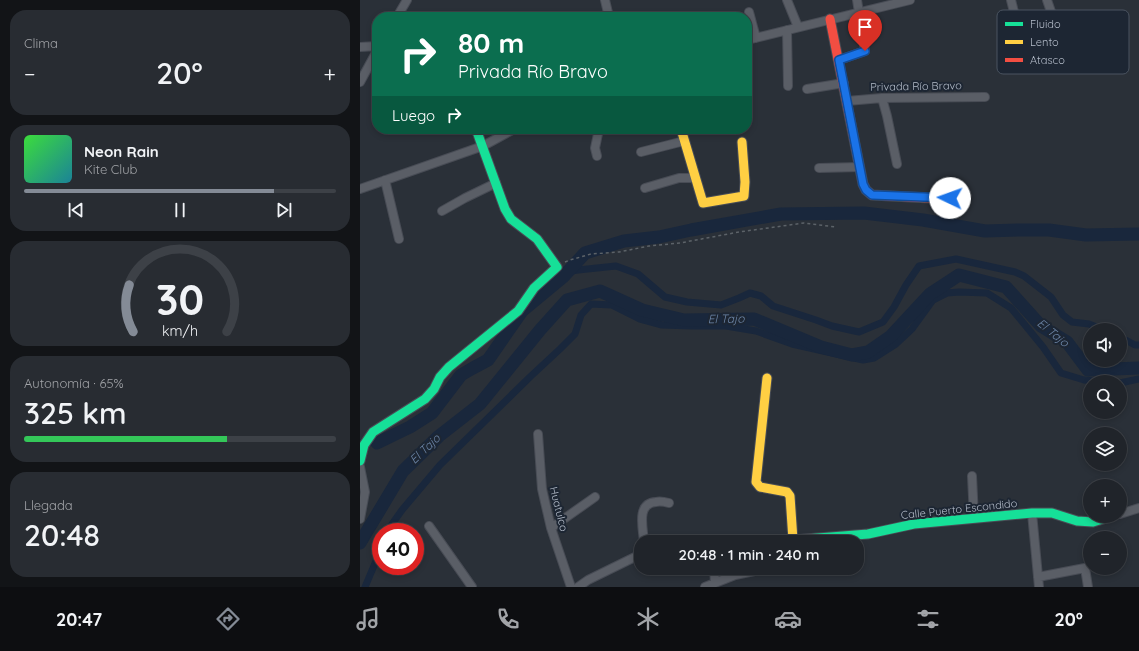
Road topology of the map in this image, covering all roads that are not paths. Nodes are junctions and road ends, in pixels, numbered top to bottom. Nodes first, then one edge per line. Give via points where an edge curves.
1 (407, 0) edge
2 (605, 0) edge
3 (788, 0) edge
4 (857, 0) edge
5 (910, 0) edge
6 (1010, 0) edge
7 (1047, 0) edge
8 (1013, 10) edge
9 (1050, 10) edge
10 (399, 12) edge
11 (608, 12) edge
12 (860, 12) junction
13 (830, 19) junction
14 (752, 23) edge
15 (798, 27) junction
16 (786, 30) junction
17 (756, 38) junction
18 (752, 39) edge
19 (372, 46) edge
20 (360, 47) edge
21 (372, 60) edge
22 (839, 60) junction
23 (360, 82) edge
24 (844, 83) junction
25 (788, 86) dead end
26 (806, 89) dead end
27 (985, 97) dead end
28 (882, 98) junction
29 (847, 101) junction
30 (478, 134) edge
31 (502, 134) edge
32 (598, 134) edge
33 (682, 134) edge
34 (684, 140) junction
35 (742, 142) dead end
36 (483, 146) junction
37 (641, 152) dead end
38 (597, 156) dead end
39 (897, 164) dead end
40 (860, 167) junction
41 (819, 168) dead end
42 (695, 178) junction
43 (385, 180) junction
44 (496, 184) junction
45 (645, 188) dead end
46 (360, 189) edge
47 (950, 198) dead end
48 (442, 211) dead end
49 (399, 239) dead end
50 (767, 378) dead end
51 (538, 434) dead end
52 (360, 461) edge
53 (360, 467) edge
54 (972, 476) dead end
55 (595, 498) dead end
56 (669, 503) dead end
57 (1139, 508) edge
58 (1127, 512) edge
59 (1032, 513) junction
60 (974, 518) junction
61 (360, 519) edge
62 (1083, 521) edge
63 (429, 526) dead end
64 (551, 528) junction
65 (643, 535) edge
66 (792, 535) edge
67 (857, 535) edge
68 (634, 557) edge
69 (714, 575) edge
70 (735, 575) edge
71 (1038, 576) junction
72 (715, 583) junction
73 (472, 587) edge
74 (571, 587) edge
75 (578, 587) edge
76 (704, 587) edge
77 (1039, 587) edge
78 (1088, 587) edge

1 - 10 street
2 - 11 street
3 - 15 street
4 - 12 street
5 - 12 street
6 - 8 street
7 - 9 street
12 - 13 street
12 - 22 street via 865,51
13 - 15 street
13 - 22 street
14 - 17 street
15 - 16 street
16 - 17 street
16 - 25 street
17 - 18 street
19 - 20 street
21 - 23 street
22 - 24 street
24 - 26 street
24 - 29 street
27 - 28 street, Privada Río Bravo
28 - 29 street, Privada Río Bravo
28 - 39 street
29 - 40 street
30 - 36 street
31 - 36 street
32 - 38 street via 595,148
33 - 34 street
34 - 37 street
34 - 42 street
35 - 42 street via 744,196 703,203
36 - 43 street
36 - 44 street
40 - 41 street
40 - 47 street via 863,184 872,195
42 - 45 street via 679,178
43 - 46 street
43 - 49 street
44 - 48 street via 479,190
44 - 52 street via 511,219 537,239 557,267 534,288 518,311 449,367 425,400 373,432 368,438
50 - 66 street via 756,482 760,487 787,492 790,496
51 - 64 street, Huatulco via 542,489
53 - 61 street via 365,492
54 - 60 street
55 - 64 street
56 - 65 street via 649,503 644,507
57 - 58 street
59 - 60 street, Calle Puerto Escondido
59 - 62 street via 1052,513
59 - 71 street, Calle Puerto Escondido
60 - 67 street, Calle Puerto Escondido via 914,524
63 - 73 street
64 - 74 street, Huatulco
68 - 75 street
69 - 72 street
70 - 72 street
71 - 77 street, Calle Puerto Escondido
71 - 78 street via 1085,568
72 - 76 street

